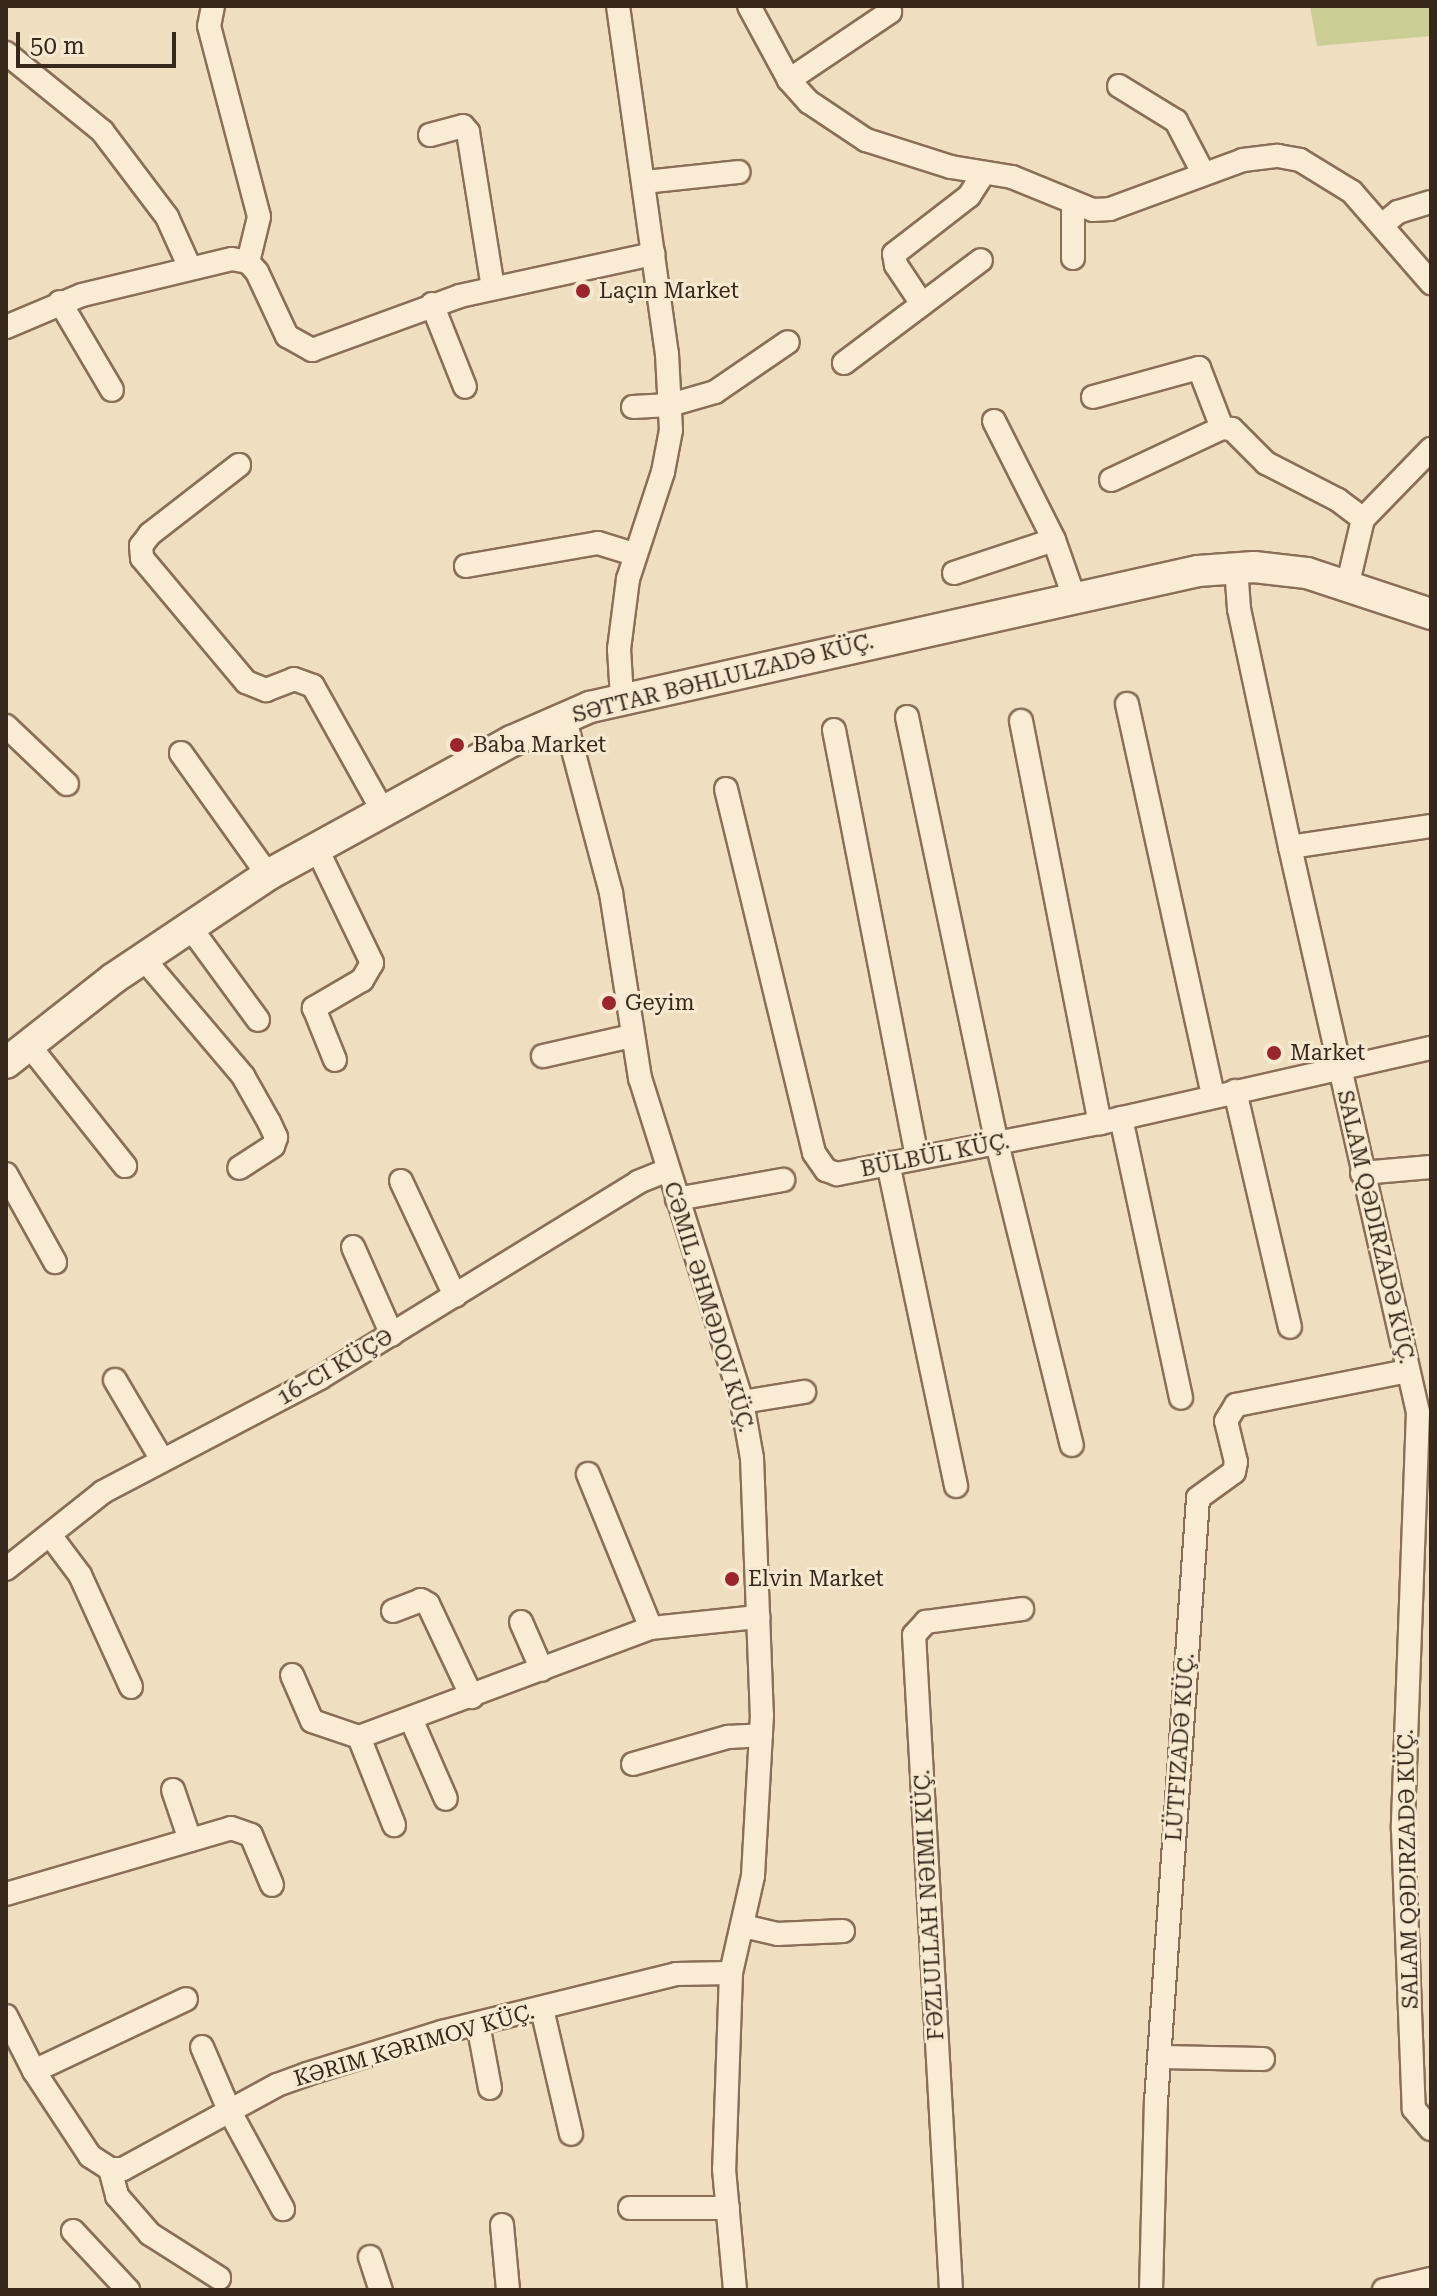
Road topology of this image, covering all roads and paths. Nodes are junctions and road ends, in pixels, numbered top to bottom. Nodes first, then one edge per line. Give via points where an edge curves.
1 (213, 6) edge
2 (618, 6) edge
3 (749, 6) edge
4 (890, 12) dead end
5 (6, 53) edge
6 (789, 80) junction
7 (1119, 86) dead end
8 (430, 135) dead end
9 (1202, 171) junction
10 (738, 172) dead end
11 (984, 173) junction
12 (645, 182) junction
13 (1431, 202) edge
14 (1073, 205) junction
15 (1382, 225) junction
16 (653, 254) junction
17 (1073, 258) dead end
18 (981, 260) dead end
19 (248, 262) junction
20 (190, 268) junction
21 (1431, 283) edge
22 (493, 288) junction
23 (60, 302) junction
24 (432, 304) junction
25 (922, 304) junction
26 (9, 319) edge
27 (788, 342) dead end
28 (844, 363) dead end
29 (465, 387) dead end
30 (112, 390) dead end
31 (1093, 397) dead end
32 (670, 405) junction
33 (633, 407) dead end
34 (994, 421) dead end
35 (1222, 428) junction
36 (1431, 449) edge
37 (239, 465) dead end
38 (1111, 480) dead end
39 (1363, 519) junction
40 (1054, 540) junction
41 (635, 554) junction
42 (466, 566) dead end
43 (1236, 567) junction
44 (954, 573) dead end
45 (1348, 583) junction
46 (1074, 597) junction
47 (1431, 614) edge
48 (622, 698) junction
49 (1127, 704) dead end
50 (564, 716) junction
51 (907, 717) dead end
52 (1021, 721) dead end
53 (6, 726) edge
54 (834, 730) dead end
55 (181, 753) dead end
56 (67, 784) dead end
57 (726, 789) dead end
58 (383, 811) junction
59 (1431, 826) edge
60 (316, 847) junction
61 (1290, 847) junction
62 (268, 875) junction
63 (190, 927) junction
64 (143, 958) junction
65 (258, 1020) dead end
66 (632, 1036) junction
67 (1431, 1048) edge
68 (17, 1054) edge
69 (543, 1056) dead end
70 (335, 1060) dead end
71 (1339, 1066) junction
72 (1235, 1091) junction
73 (1213, 1096) junction
74 (1111, 1121) junction
75 (997, 1143) junction
76 (917, 1157) junction
77 (888, 1163) junction
78 (125, 1166) dead end
79 (1431, 1167) edge
80 (239, 1168) dead end
81 (668, 1170) junction
82 (1362, 1173) junction
83 (6, 1174) edge
84 (783, 1180) dead end
85 (401, 1181) dead end
86 (677, 1199) junction
87 (353, 1247) dead end
88 (55, 1262) dead end
89 (455, 1296) junction
90 (1290, 1327) dead end
91 (392, 1335) junction
92 (1408, 1371) junction
93 (115, 1380) dead end
94 (804, 1392) dead end
95 (1181, 1398) dead end
96 (742, 1402) junction
97 (1424, 1437) edge
98 (1072, 1445) dead end
99 (161, 1458) junction
100 (588, 1474) dead end
101 (956, 1486) dead end
102 (50, 1535) junction
103 (6, 1569) edge
104 (1022, 1609) dead end
105 (393, 1611) dead end
106 (758, 1617) junction
107 (521, 1622) dead end
108 (651, 1628) junction
109 (542, 1670) junction
110 (292, 1675) dead end
111 (131, 1687) dead end
112 (472, 1697) junction
113 (411, 1719) junction
114 (761, 1735) junction
115 (359, 1737) junction
116 (633, 1764) dead end
117 (173, 1790) dead end
118 (446, 1799) dead end
119 (394, 1825) dead end
120 (190, 1840) junction
121 (272, 1885) dead end
122 (6, 1894) edge
123 (743, 1926) junction
124 (843, 1931) dead end
125 (731, 1973) junction
126 (186, 1999) dead end
127 (542, 2009) junction
128 (6, 2016) edge
129 (478, 2024) junction
130 (202, 2047) dead end
131 (1159, 2057) junction
132 (1263, 2059) dead end
133 (34, 2071) junction
134 (490, 2088) dead end
135 (229, 2110) junction
136 (1431, 2129) edge
137 (571, 2134) dead end
138 (110, 2169) junction
139 (630, 2208) dead end
140 (728, 2208) junction
141 (283, 2209) dead end
142 (502, 2225) dead end
143 (73, 2231) dead end
144 (370, 2257) dead end
145 (219, 2278) dead end
146 (1431, 2279) edge
147 (128, 2290) edge
148 (381, 2290) edge
149 (508, 2290) edge
150 (735, 2290) edge
151 (951, 2290) edge
152 (1151, 2290) edge
153 (1384, 2290) edge

1 - 19 street via 209,26 259,217
2 - 12 street
3 - 6 street
4 - 6 street
5 - 20 street via 102,131 167,217
6 - 11 street via 830,118 866,140
7 - 9 street via 1176,121
8 - 22 street via 463,126 468,132
9 - 14 street via 1110,209
9 - 15 street via 1278,156 1300,160 1352,192
10 - 12 street
11 - 14 street via 1036,185
11 - 25 street via 969,196 894,254
12 - 16 street
13 - 15 street
14 - 17 street
15 - 21 street
16 - 22 street
16 - 32 street
18 - 25 street
19 - 20 street via 232,259
19 - 24 street via 287,336 300,348 328,346
20 - 23 street
22 - 24 street
23 - 26 street
23 - 30 street
24 - 29 street
25 - 28 street
27 - 32 street via 715,392
31 - 35 street via 1199,368
32 - 33 street
32 - 41 street via 669,449
34 - 40 street
35 - 38 street
35 - 39 street via 1232,429 1266,463
36 - 39 street
37 - 58 street via 150,534 141,546 142,558 246,682 266,690 294,679 313,686
39 - 45 street
40 - 44 street
40 - 46 street
41 - 42 street via 598,543
41 - 48 street via 622,616
43 - 45 street, SƏTTAR BƏHLULZADƏ KÜÇ.
43 - 46 street, SƏTTAR BƏHLULZADƏ KÜÇ.
43 - 61 street, SALAM QƏDIRZADƏ KÜÇ. via 1239,609
45 - 47 street, SƏTTAR BƏHLULZADƏ KÜÇ.
46 - 48 street, SƏTTAR BƏHLULZADƏ KÜÇ.
48 - 50 street, SƏTTAR BƏHLULZADƏ KÜÇ.
49 - 73 street
50 - 58 street, SƏTTAR BƏHLULZADƏ KÜÇ.
50 - 66 street, CƏMIL ƏHMƏDOV KÜÇ. via 611,893
51 - 75 street
52 - 74 street
53 - 56 street
54 - 76 street
55 - 62 street
57 - 77 street, BÜLBÜL KÜÇ. via 814,1153 826,1170 837,1174
58 - 60 street, SƏTTAR BƏHLULZADƏ KÜÇ.
59 - 61 street
60 - 62 street, SƏTTAR BƏHLULZADƏ KÜÇ.
60 - 70 street via 372,963 372,972 362,980 314,1008
61 - 71 street, SALAM QƏDIRZADƏ KÜÇ.
62 - 63 street, SƏTTAR BƏHLULZADƏ KÜÇ.
63 - 64 street, SƏTTAR BƏHLULZADƏ KÜÇ.
63 - 65 street
64 - 68 street, SƏTTAR BƏHLULZADƏ KÜÇ.
64 - 80 street via 243,1076 276,1137 273,1146
66 - 69 street
66 - 81 street, CƏMIL ƏHMƏDOV KÜÇ.
67 - 71 street, BÜLBÜL KÜÇ.
68 - 78 street
71 - 72 street, BÜLBÜL KÜÇ.
71 - 82 street, SALAM QƏDIRZADƏ KÜÇ.
72 - 73 street, BÜLBÜL KÜÇ.
72 - 90 street
73 - 74 street, BÜLBÜL KÜÇ.
74 - 75 street, BÜLBÜL KÜÇ.
74 - 95 street
75 - 76 street, BÜLBÜL KÜÇ.
75 - 98 street
76 - 77 street, BÜLBÜL KÜÇ.
77 - 101 street
79 - 82 street
81 - 86 street, CƏMIL ƏHMƏDOV KÜÇ.
81 - 89 street via 638,1182
82 - 92 street, SALAM QƏDIRZADƏ KÜÇ.
83 - 88 street
84 - 86 street
85 - 89 street
86 - 96 street, CƏMIL ƏHMƏDOV KÜÇ.
87 - 91 street
89 - 91 street
91 - 99 street via 280,1400
92 - 97 street, SALAM QƏDIRZADƏ KÜÇ.
92 - 131 street, LÜTFIZADƏ KÜÇ. via 1236,1405 1227,1413 1234,1472 1203,1491 1196,1508
93 - 99 street
94 - 96 street
96 - 106 street, CƏMIL ƏHMƏDOV KÜÇ. via 753,1472
97 - 136 street, SALAM QƏDIRZADƏ KÜÇ. via 1403,1829 1414,2109
99 - 102 street via 78,1510
100 - 108 street
102 - 103 street
102 - 111 street via 80,1575
104 - 151 street, FƏZLULLAH NƏIMI KÜÇ. via 926,1622 914,1635
105 - 112 street via 421,1600 428,1604
106 - 108 street
106 - 114 street, CƏMIL ƏHMƏDOV KÜÇ.
107 - 109 street
108 - 109 street
109 - 112 street
110 - 115 street via 312,1721
112 - 113 street
113 - 115 street
113 - 118 street
114 - 116 street via 728,1737
114 - 123 street, CƏMIL ƏHMƏDOV KÜÇ. via 753,1876
115 - 119 street
117 - 120 street
120 - 121 street via 244,1829
120 - 122 street
123 - 124 street via 777,1934
123 - 125 street, CƏMIL ƏHMƏDOV KÜÇ.
125 - 127 street, KƏRIM KƏRIMOV KÜÇ. via 676,1974
125 - 140 street, CƏMIL ƏHMƏDOV KÜÇ. via 724,2169
126 - 133 street
127 - 129 street, KƏRIM KƏRIMOV KÜÇ.
127 - 137 street
128 - 133 street
129 - 134 street
129 - 135 street, KƏRIM KƏRIMOV KÜÇ. via 307,2074
130 - 135 street
131 - 132 street
131 - 152 street, LÜTFIZADƏ KÜÇ.
133 - 138 street via 90,2156
135 - 138 street, KƏRIM KƏRIMOV KÜÇ. via 136,2165
135 - 141 street
138 - 145 street via 117,2196 150,2234
139 - 140 street
140 - 150 street, CƏMIL ƏHMƏDOV KÜÇ.
142 - 149 street
143 - 147 street
144 - 148 street
146 - 153 street

